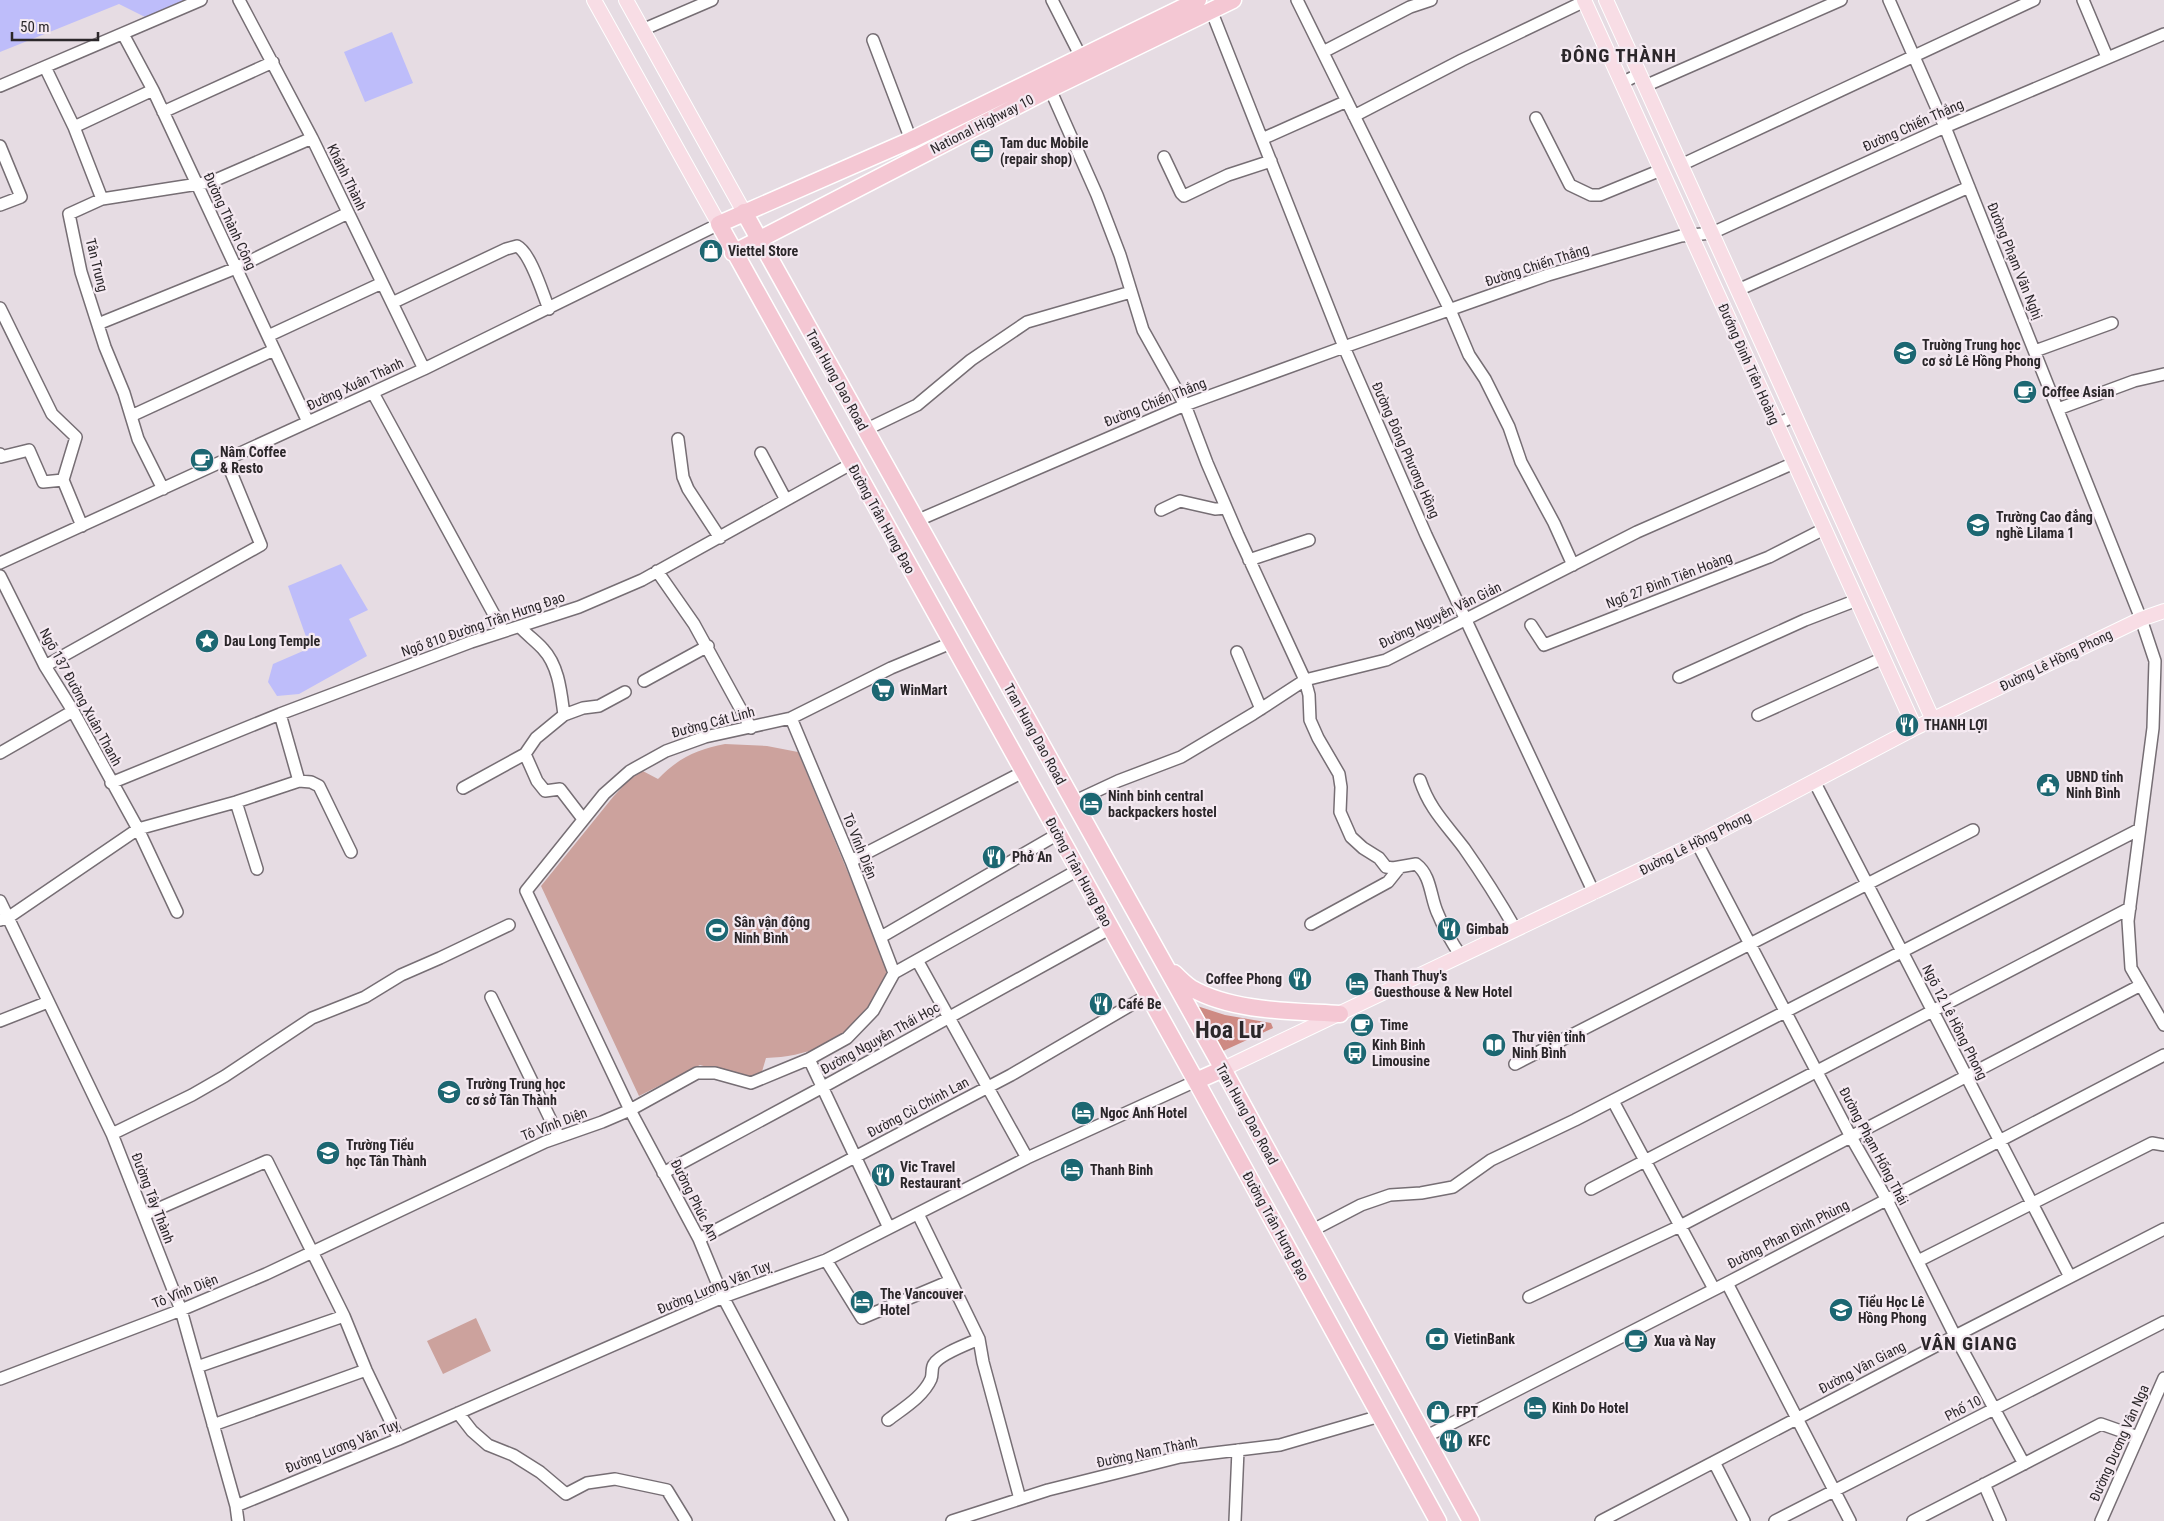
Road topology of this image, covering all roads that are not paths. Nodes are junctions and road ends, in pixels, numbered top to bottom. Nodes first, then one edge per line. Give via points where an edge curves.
1 (201, 0) edge
2 (239, 0) edge
3 (594, 0) edge
4 (626, 0) edge
5 (712, 0) edge
6 (1052, 0) edge
7 (1233, 0) edge
8 (1297, 0) edge
9 (1431, 0) edge
10 (1606, 0) edge
11 (1841, 0) edge
12 (1889, 0) edge
13 (2034, 0) edge
14 (2083, 0) edge
15 (1584, 1) edge
16 (1195, 4) edge
17 (642, 30) junction
18 (123, 34) junction
19 (2164, 34) edge
20 (873, 40) dead end
21 (1323, 52) junction
22 (1915, 56) junction
23 (1081, 57) junction
24 (2107, 57) junction
25 (273, 62) junction
26 (45, 67) junction
27 (1642, 80) junction
28 (1622, 83) junction
29 (0, 86) edge
30 (1050, 89) junction
31 (153, 90) junction
32 (1347, 101) junction
33 (163, 112) junction
34 (1354, 116) junction
35 (1536, 118) dead end
36 (74, 127) junction
37 (1945, 127) junction
38 (312, 138) junction
39 (1262, 139) junction
40 (912, 140) junction
41 (0, 146) edge
42 (1164, 157) dead end
43 (1271, 162) junction
44 (1681, 165) junction
45 (1661, 170) junction
46 (196, 184) junction
47 (1969, 187) junction
48 (102, 199) junction
49 (0, 205) edge
50 (744, 212) junction
51 (348, 213) junction
52 (719, 224) junction
53 (1712, 233) junction
54 (1691, 236) junction
55 (759, 238) junction
56 (733, 253) junction
57 (236, 268) junction
58 (382, 283) junction
59 (1738, 290) junction
60 (1131, 292) junction
61 (392, 303) junction
62 (0, 308) edge
63 (549, 309) junction
64 (1450, 310) junction
65 (2112, 323) dead end
66 (98, 324) junction
67 (268, 336) junction
68 (1344, 347) junction
69 (274, 350) junction
70 (2035, 351) junction
71 (424, 369) junction
72 (2164, 374) edge
73 (372, 393) junction
74 (1185, 404) junction
75 (2058, 410) junction
76 (131, 416) junction
77 (1795, 416) junction
78 (308, 422) junction
79 (1777, 424) junction
80 (866, 430) junction
81 (678, 439) dead end
82 (0, 454) edge
83 (761, 454) dead end
84 (226, 460) junction
85 (851, 464) junction
86 (1794, 464) junction
87 (63, 480) junction
88 (163, 489) junction
89 (786, 500) junction
90 (1226, 508) junction
91 (1161, 510) dead end
92 (916, 521) junction
93 (82, 526) junction
94 (1824, 529) junction
95 (720, 538) junction
96 (1309, 540) dead end
97 (1249, 560) junction
98 (0, 563) edge
99 (1573, 565) junction
100 (657, 571) junction
101 (0, 576) edge
102 (1857, 600) junction
103 (2164, 611) edge
104 (2141, 618) junction
105 (1466, 620) junction
106 (1531, 625) dead end
107 (520, 627) junction
108 (503, 631) junction
109 (951, 643) junction
110 (708, 646) junction
111 (1237, 652) dead end
112 (1883, 658) junction
113 (44, 666) junction
114 (1679, 677) dead end
115 (1305, 680) junction
116 (644, 681) dead end
117 (625, 692) dead end
118 (1260, 709) junction
119 (73, 711) junction
120 (280, 714) junction
121 (564, 715) junction
122 (1758, 715) dead end
123 (791, 718) junction
124 (1933, 720) junction
125 (751, 728) junction
126 (1915, 728) junction
127 (0, 753) edge
128 (525, 754) junction
129 (1023, 772) junction
130 (1420, 780) dead end
131 (299, 781) junction
132 (1814, 781) junction
133 (111, 782) junction
134 (463, 788) dead end
135 (236, 802) junction
136 (1073, 802) junction
137 (584, 819) junction
138 (138, 829) junction
139 (2140, 829) junction
140 (1973, 830) dead end
141 (1058, 834) junction
142 (1697, 843) junction
143 (351, 852) dead end
144 (851, 861) junction
145 (1400, 867) junction
146 (257, 869) dead end
147 (1078, 870) junction
148 (1868, 884) junction
149 (526, 890) joint
150 (1594, 893) junction
151 (0, 902) edge
152 (2130, 908) junction
153 (177, 912) dead end
154 (4, 918) edge
155 (509, 924) dead end
156 (1311, 924) dead end
157 (1111, 928) junction
158 (1516, 930) junction
159 (881, 937) junction
160 (1751, 945) junction
161 (1902, 951) junction
162 (1461, 956) junction
163 (916, 960) junction
164 (1163, 963) junction
165 (894, 973) junction
166 (2141, 985) junction
167 (1148, 995) junction
168 (491, 997) dead end
169 (48, 1002) junction
170 (1785, 1011) junction
171 (1933, 1011) junction
172 (1340, 1014) junction
173 (949, 1018) junction
174 (0, 1021) edge
175 (2164, 1025) edge
176 (2164, 1055) edge
177 (809, 1059) junction
178 (1515, 1064) dead end
179 (1223, 1069) junction
180 (1817, 1071) junction
181 (1967, 1077) junction
182 (1196, 1081) junction
183 (988, 1087) junction
184 (821, 1088) junction
185 (1613, 1100) junction
186 (630, 1110) junction
187 (112, 1134) junction
188 (559, 1137) junction
189 (1851, 1137) junction
190 (2000, 1141) junction
191 (2164, 1145) edge
192 (855, 1157) junction
193 (1027, 1158) junction
194 (1646, 1161) junction
195 (664, 1173) junction
196 (1591, 1189) dead end
197 (1887, 1200) junction
198 (2032, 1204) junction
199 (918, 1214) junction
200 (144, 1215) junction
201 (1680, 1226) junction
202 (889, 1228) junction
203 (2164, 1229) edge
204 (1311, 1231) junction
205 (699, 1239) junction
206 (312, 1251) junction
207 (826, 1260) junction
208 (1918, 1262) junction
209 (2070, 1277) junction
210 (950, 1281) junction
211 (1727, 1283) junction
212 (1714, 1289) junction
213 (723, 1297) junction
214 (1529, 1297) dead end
215 (181, 1310) junction
216 (344, 1316) junction
217 (2164, 1322) edge
218 (1955, 1336) junction
219 (979, 1339) junction
220 (197, 1367) junction
221 (366, 1370) junction
222 (2164, 1378) edge
223 (0, 1379) edge
224 (1995, 1408) junction
225 (458, 1413) junction
226 (1380, 1416) junction
227 (1798, 1418) junction
228 (888, 1420) dead end
229 (213, 1425) junction
230 (1425, 1437) junction
231 (2138, 1438) junction
232 (399, 1439) junction
233 (1238, 1450) junction
234 (1714, 1462) junction
235 (2024, 1464) junction
236 (1984, 1484) junction
237 (1834, 1491) junction
238 (1020, 1499) junction
239 (236, 1506) junction
240 (238, 1521) edge
241 (686, 1521) edge
242 (842, 1521) edge
243 (952, 1521) edge
244 (1235, 1521) edge
245 (1438, 1521) edge
246 (1471, 1521) edge
247 (1601, 1521) edge
248 (1744, 1521) edge
249 (1775, 1521) edge
250 (1850, 1521) edge
251 (1913, 1521) edge
252 (2000, 1521) edge
253 (2101, 1521) edge

1 - 18 street
2 - 25 street, Khánh Thành
3 - 52 main road
4 - 17 main road, Tran Hung Dao Road
5 - 17 street
6 - 23 street
7 - 16 highway, National Highway 10
8 - 21 street
9 - 21 street via 1410,7
10 - 27 main road, Đướng Đinh Tiên Hoàng
11 - 27 street
12 - 22 street, Đường Phạm Văn Nghị
13 - 22 street
14 - 24 street
15 - 28 main road, Đướng Đinh Tiên Hoàng
15 - 34 street
16 - 23 highway, National Highway 10
16 - 30 highway, National Highway 10
16 - 39 street, Đường Đông Phương Hồng
17 - 50 main road, Tran Hung Dao Road
18 - 26 street
18 - 31 street, Đường Thành Công
19 - 24 street, Đường Chiến Thắng
20 - 40 street
21 - 32 street
22 - 37 street, Đường Phạm Văn Nghị
22 - 44 street
23 - 40 highway, National Highway 10
24 - 37 street, Đường Chiến Thắng
25 - 33 street
25 - 38 street, Khánh Thành
26 - 29 street
26 - 36 street
27 - 28 street
27 - 44 main road, Đướng Đinh Tiên Hoàng
28 - 45 main road, Đướng Đinh Tiên Hoàng
30 - 55 highway, National Highway 10
30 - 60 street via 1097,195
31 - 33 street, Đường Thành Công
31 - 36 street
32 - 34 street
32 - 39 street
33 - 46 street, Đường Thành Công
34 - 64 street
35 - 45 street via 1570,185 1586,192 1600,196
36 - 48 street
37 - 47 street, Đường Phạm Văn Nghị
37 - 53 street, Đường Chiến Thắng
38 - 46 street via 211,182
38 - 51 street, Khánh Thành
39 - 43 street, Đường Đông Phương Hồng
40 - 50 highway, National Highway 10
41 - 49 street via 21,197
42 - 43 street via 1184,196 1228,176
43 - 68 street, Đường Đông Phương Hồng
44 - 53 main road, Đướng Đinh Tiên Hoàng
45 - 54 main road, Đướng Đinh Tiên Hoàng
46 - 48 street
46 - 57 street, Đường Thành Công
47 - 59 street
47 - 70 street, Đường Phạm Văn Nghị
48 - 66 street, Tân Trung via 69,214 81,272
50 - 52 highway, National Highway 10
50 - 55 highway, Tran Hung Dao Road
51 - 57 street
51 - 58 street, Khánh Thành
52 - 56 highway, Đường Trân Hưng Đạo
52 - 63 street, Đường Xuân Thành
53 - 54 street, Đường Chiến Thắng
53 - 59 main road, Đướng Đinh Tiên Hoàng
54 - 64 street, Đường Chiến Thắng via 1681,236 1558,272
54 - 79 main road, Đướng Đinh Tiên Hoàng
55 - 56 highway, National Highway 10
55 - 80 highway, Tran Hung Dao Road
56 - 85 highway, Đường Trân Hưng Đạo
57 - 66 street
57 - 67 street, Đường Thành Công
58 - 61 street, Khánh Thành
58 - 67 street
59 - 77 main road, Đướng Đinh Tiên Hoàng
60 - 74 street via 1143,330
60 - 80 street via 1027,322 971,360 917,405
61 - 63 street via 518,246 534,271
61 - 71 street, Khánh Thành
62 - 87 street via 52,414 76,437
63 - 71 street, Đường Xuân Thành
64 - 68 street, Đường Chiến Thắng
64 - 99 street
65 - 70 street
66 - 76 street, Tân Trung
67 - 69 street, Đường Thành Công
68 - 74 street, Đường Chiến Thắng
68 - 105 street, Đường Đông Phương Hồng
69 - 76 street
69 - 78 street, Đường Thành Công
70 - 75 street, Đường Phạm Văn Nghị
71 - 73 street, Đường Xuân Thành
72 - 75 street via 2134,381
73 - 78 street, Đường Xuân Thành
73 - 108 street
74 - 90 street
74 - 92 street, Đường Chiến Thắng
75 - 104 street, Đường Phạm Văn Nghị
76 - 88 street, Tân Trung via 138,439
77 - 79 street
77 - 124 main road, Đướng Đinh Tiên Hoàng
78 - 84 street, Đường Xuân Thành
79 - 86 main road, Đướng Đinh Tiên Hoàng
80 - 92 highway, Tran Hung Dao Road
81 - 95 street via 683,478
82 - 87 street via 2,457 29,450 43,482
83 - 89 street
84 - 88 street, Đường Xuân Thành
84 - 113 street via 261,545
85 - 89 street, Ngõ 810 Đường Trần Hưng Đạo
85 - 109 highway, Đường Trân Hưng Đạo
86 - 94 main road, Đướng Đinh Tiên Hoàng
86 - 99 street, Đường Nguyễn Văn Giản via 1637,532
87 - 93 street
88 - 93 street, Đường Xuân Thành
89 - 95 street, Ngõ 810 Đường Trần Hưng Đạo
90 - 91 street via 1215,509 1180,501
90 - 97 street
92 - 136 highway, Tran Hung Dao Road
93 - 98 street, Đường Xuân Thành
94 - 102 main road, Đướng Đinh Tiên Hoàng
94 - 106 street, Ngõ 27 Đinh Tiên Hoàng via 1769,557 1544,645
95 - 100 street, Ngõ 810 Đường Trần Hưng Đạo
96 - 97 street
97 - 115 street
99 - 105 street, Đường Nguyễn Văn Giản
100 - 107 street, Ngõ 810 Đường Trần Hưng Đạo via 579,607
100 - 110 street
101 - 113 street, Ngõ 137 Đường Xuân Thanh
102 - 112 main road, Đướng Đinh Tiên Hoàng
102 - 114 street
103 - 104 main road, Đuờng Lê Hồng Phong
104 - 124 main road, Đuờng Lê Hồng Phong
104 - 139 street, Đường Phạm Văn Nghị via 2155,661 2153,728
105 - 115 street, Đường Nguyễn Văn Giản via 1386,660
105 - 150 street, Đường Đông Phương Hồng
107 - 108 street, Ngõ 810 Đường Trần Hưng Đạo
107 - 121 street via 544,650 553,665
108 - 120 street, Ngõ 810 Đường Trần Hưng Đạo
109 - 123 street, Đường Cát Linh via 891,668
109 - 129 highway, Đường Trân Hưng Đạo
110 - 116 street
110 - 125 street
111 - 118 street
112 - 122 street
112 - 126 main road, Đướng Đinh Tiên Hoàng
113 - 119 street, Ngõ 137 Đường Xuân Thanh
115 - 118 street, Đường Nguyễn Văn Giản
115 - 145 street via 1310,720 1339,774 1342,787 1340,812 1351,837 1386,867
117 - 121 street via 599,706
118 - 136 street, Đường Nguyễn Văn Giản via 1181,757
119 - 127 street
119 - 133 street, Ngõ 137 Đường Xuân Thanh
120 - 131 street
120 - 133 street, Ngõ 810 Đường Trần Hưng Đạo
121 - 128 street via 536,738
123 - 125 street, Đường Cát Linh
123 - 144 street, Tô Vĩnh Diện
124 - 126 main road, Đuờng Lê Hồng Phong
125 - 137 street, Đường Cát Linh via 705,737 666,751 630,771 604,794
126 - 132 main road, Đuờng Lê Hồng Phong
128 - 134 street
128 - 137 street via 545,791 560,788
129 - 141 highway, Đường Trân Hưng Đạo
129 - 144 street
130 - 158 street via 1437,814 1481,874
131 - 135 street
131 - 143 street via 319,786
132 - 142 main road, Đuờng Lê Hồng Phong
132 - 148 street, Ngõ 12 Lê Hồng Phong
133 - 138 street, Ngõ 137 Đường Xuân Thanh
135 - 138 street
135 - 146 street
136 - 164 highway, Tran Hung Dao Road
137 - 149 street, Đường Cát Linh
138 - 153 street, Ngõ 137 Đường Xuân Thanh
138 - 154 street
139 - 152 street, Đường Phạm Văn Nghị
139 - 161 street
140 - 148 street
141 - 147 highway, Đường Trân Hưng Đạo
141 - 159 street
142 - 150 main road, Đuờng Lê Hồng Phong
142 - 160 street, Đường Phạm Hống Thái
144 - 159 street, Tô Vĩnh Diện
145 - 156 street via 1388,882
145 - 162 street via 1416,864 1422,868 1437,913
147 - 157 highway, Đường Trân Hưng Đạo
147 - 163 street
148 - 160 street
148 - 161 street, Ngõ 12 Lê Hồng Phong
149 - 186 street, Đường Phúc Am
150 - 158 main road, Đuờng Lê Hồng Phong
151 - 154 street, Đường Tây Thành
152 - 166 street, Đường Phạm Văn Nghị via 2131,968
152 - 171 street
154 - 169 street, Đường Tây Thành
155 - 187 street via 401,975 365,997 312,1018 192,1095
157 - 167 highway, Đường Trân Hưng Đạo
157 - 173 street, Đường Nguyễn Thái Học
158 - 162 main road, Đuờng Lê Hồng Phong
159 - 165 street, Tô Vĩnh Diện
160 - 170 street, Đường Phạm Hống Thái
160 - 178 street
161 - 170 street
161 - 171 street, Ngõ 12 Lê Hồng Phong
162 - 172 main road, Đuờng Lê Hồng Phong
163 - 165 street
163 - 173 street
164 - 172 highway via 1190,988 1222,1002
164 - 179 highway, Tran Hung Dao Road
165 - 177 street, Tô Vĩnh Diện via 873,1011 847,1038
166 - 175 street, Đường Phạm Văn Nghị
166 - 181 street
167 - 182 highway, Đường Trân Hưng Đạo
167 - 183 street, Đường Cù Chính Lan
168 - 188 street
169 - 174 street
169 - 187 street, Đường Tây Thành
170 - 180 street, Đường Phạm Hống Thái
170 - 185 street
171 - 180 street
171 - 181 street, Ngõ 12 Lê Hồng Phong
172 - 179 main road, Đuờng Lê Hồng Phong
173 - 183 street
173 - 184 street, Đường Nguyễn Thái Học
176 - 190 street, Đường Phan Đình Phùng
177 - 184 street
177 - 186 street, Tô Vĩnh Diện via 751,1083 715,1073 698,1073
179 - 182 highway
179 - 204 highway, Tran Hung Dao Road
180 - 189 street, Đường Phạm Hống Thái
180 - 194 street
181 - 189 street
181 - 190 street, Ngõ 12 Lê Hồng Phong
182 - 193 street, Đường Lương Văn Tuỵ
182 - 226 highway, Đường Trân Hưng Đạo
183 - 192 street, Đường Cù Chính Lan
183 - 193 street
184 - 192 street
184 - 195 street, Đường Nguyễn Thái Học
185 - 194 street
185 - 204 street via 1491,1160 1453,1186 1390,1195 1361,1205
186 - 188 street, Tô Vĩnh Diện
186 - 195 street, Đường Phúc Am
187 - 200 street, Đường Tây Thành
188 - 206 street, Tô Vĩnh Diện
189 - 197 street, Đường Phạm Hống Thái
189 - 201 street
190 - 197 street, Đường Phan Đình Phùng
190 - 198 street, Ngõ 12 Lê Hồng Phong
191 - 198 street via 2152,1143
192 - 202 street
192 - 205 street, Đường Cù Chính Lan
193 - 199 street, Đường Lương Văn Tuỵ
194 - 196 street
194 - 201 street
195 - 205 street, Đường Phúc Am
197 - 208 street, Đường Phạm Hống Thái
197 - 211 street, Đường Phan Đình Phùng
198 - 208 street
198 - 209 street, Ngõ 12 Lê Hồng Phong
199 - 202 street, Đường Lương Văn Tuỵ
199 - 210 street
200 - 206 street via 267,1162
200 - 215 street, Đường Tây Thành
201 - 212 street
201 - 214 street
202 - 207 street, Đường Lương Văn Tuỵ
203 - 209 street, Đường Vân Giang
204 - 230 highway, Tran Hung Dao Road
205 - 213 street, Đường Phúc Am
206 - 215 street, Tô Vĩnh Diện
206 - 216 street
207 - 210 street via 862,1318
207 - 213 street, Đường Lương Văn Tuỵ
208 - 218 street, Đường Phạm Hống Thái
209 - 218 street, Đường Vân Giang
210 - 219 street
211 - 212 street, Đường Phan Đình Phùng
211 - 227 street
212 - 230 street, Đường Phan Đình Phùng
213 - 225 street, Đường Lương Văn Tuỵ
213 - 242 street, Đường Phúc Am
215 - 220 street, Đường Tây Thành
215 - 223 street, Tô Vĩnh Diện
216 - 220 street
216 - 221 street
217 - 224 street, Phố 10
218 - 224 street, Đường Phạm Hống Thái
218 - 227 street, Đường Vân Giang
219 - 228 street via 940,1358 934,1364 931,1379 924,1389
219 - 238 street
220 - 229 street, Đường Tây Thành
221 - 229 street
221 - 232 street
222 - 231 street, Đường Dương Vân Nga
224 - 235 street, Đường Phạm Hống Thái
224 - 237 street, Phố 10
225 - 232 street, Đường Lương Văn Tuỵ
225 - 241 street via 488,1445 513,1455 566,1494 587,1483 615,1480 667,1490
226 - 233 street, Đường Nam Thành via 1280,1445
226 - 245 highway, Đường Trân Hưng Đạo
227 - 234 street, Đường Vân Giang
227 - 237 street
229 - 239 street, Đường Tây Thành
230 - 246 highway, Tran Hung Dao Road
231 - 235 street via 2102,1424
231 - 253 street, Đường Dương Vân Nga
232 - 239 street, Đường Lương Văn Tuỵ
233 - 238 street, Đường Nam Thành via 1180,1457
233 - 244 street
234 - 247 street, Đường Vân Giang
234 - 248 street
235 - 236 street
236 - 251 street
236 - 252 street
237 - 249 street, Phố 10
237 - 250 street
238 - 243 street, Đường Nam Thành
239 - 240 street, Đường Tây Thành

